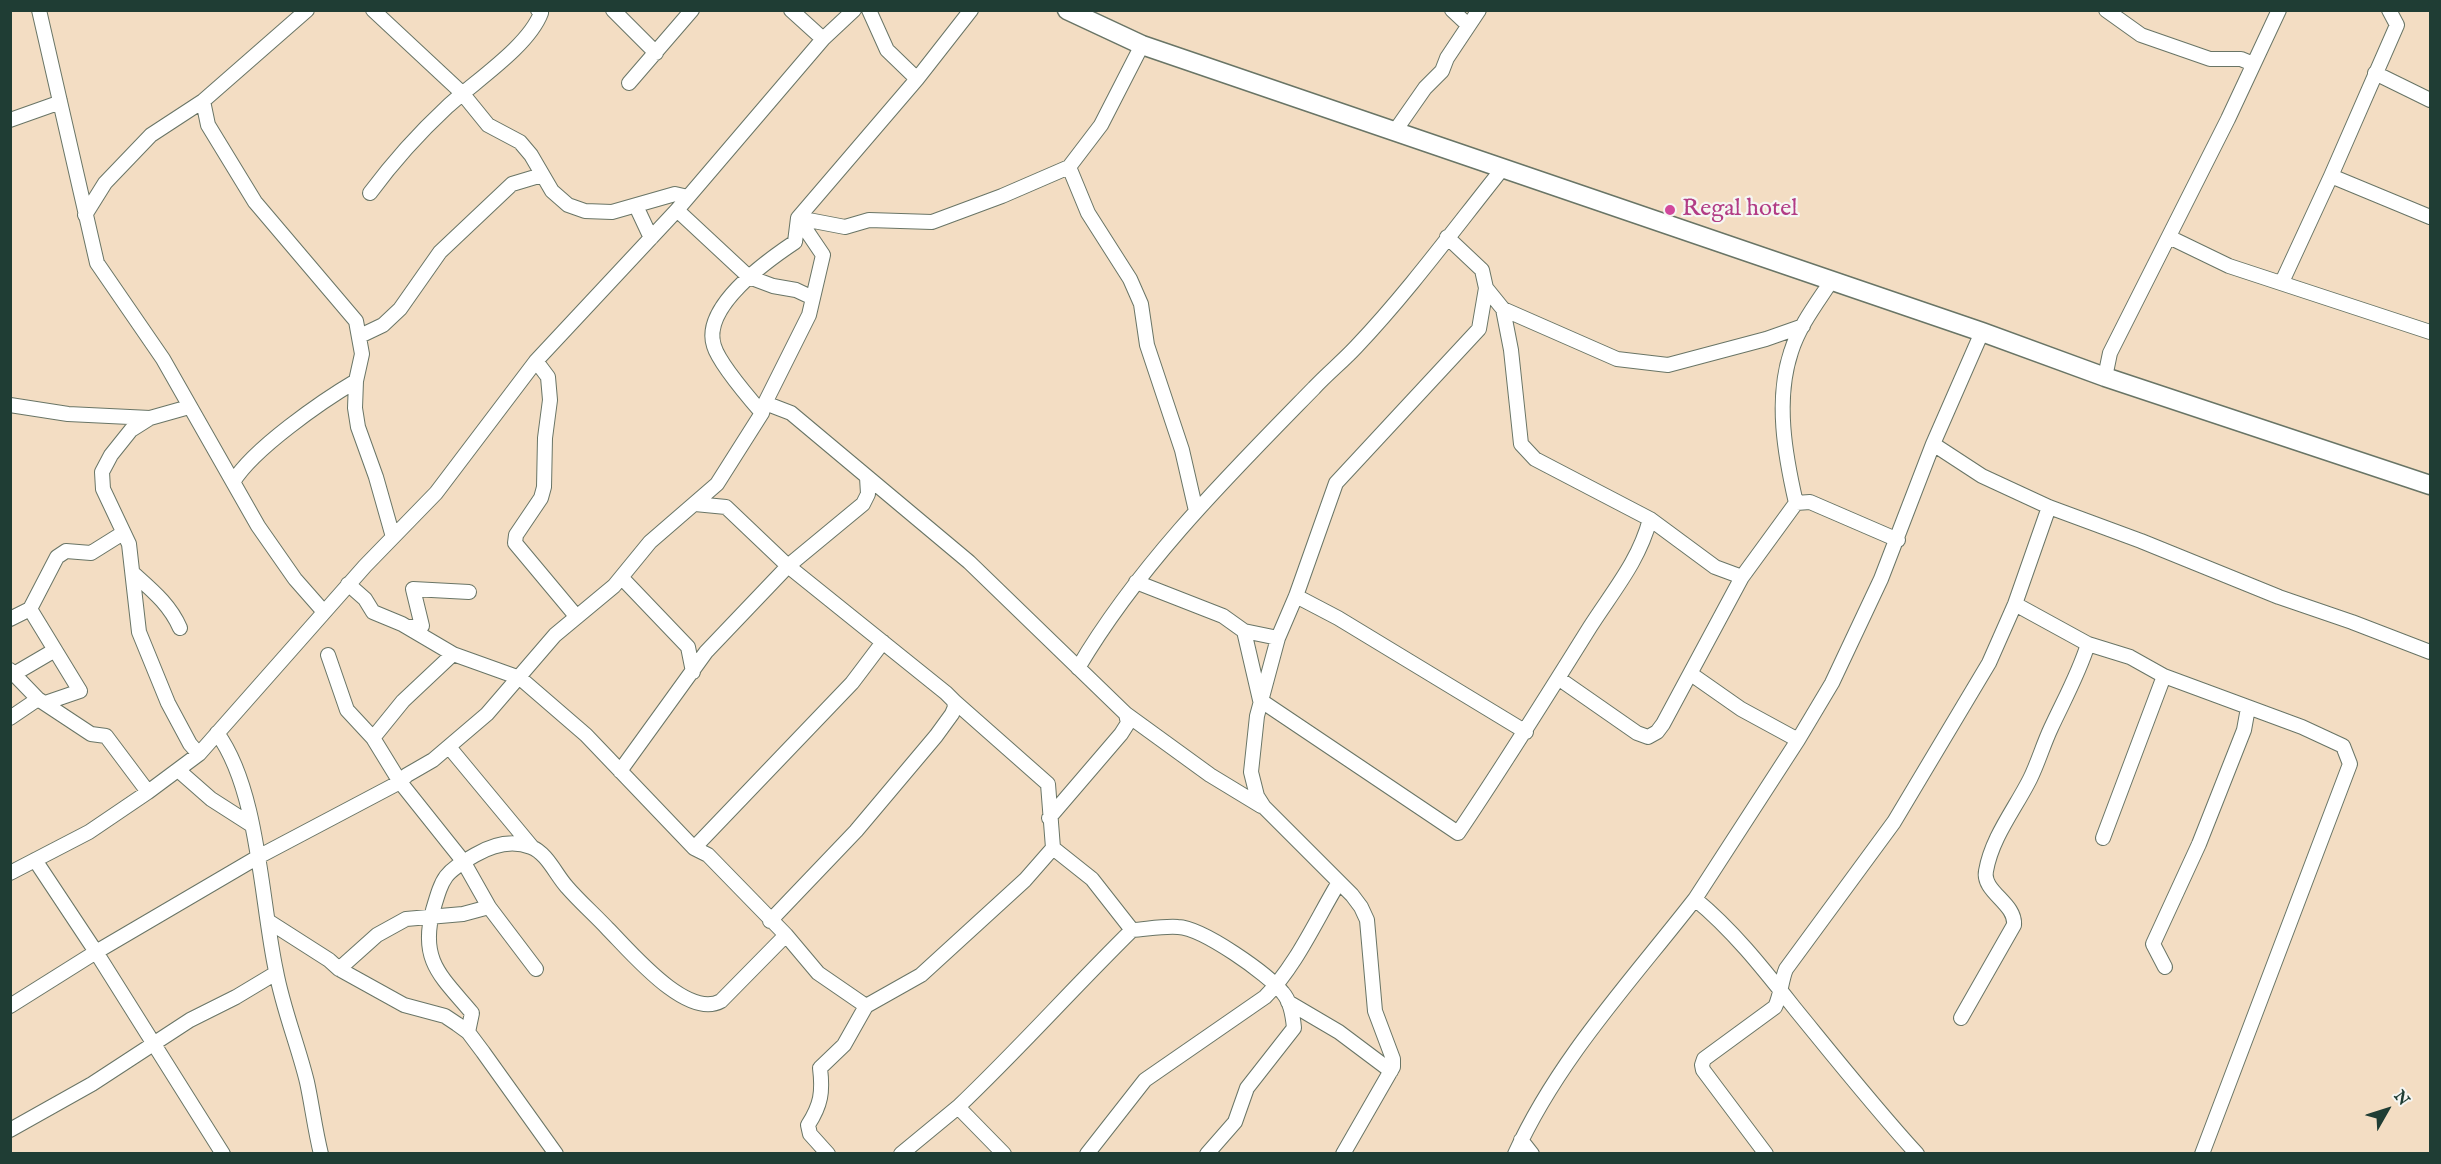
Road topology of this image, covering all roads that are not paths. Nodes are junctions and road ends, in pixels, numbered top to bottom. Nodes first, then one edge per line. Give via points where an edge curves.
1 (39, 10) edge
2 (307, 10) edge
3 (373, 10) edge
4 (538, 10) edge
5 (613, 10) edge
6 (692, 10) edge
7 (791, 10) edge
8 (854, 10) edge
9 (869, 10) edge
10 (971, 10) edge
11 (1452, 10) edge
12 (1479, 10) edge
13 (2106, 10) edge
14 (2279, 10) edge
15 (2389, 10) edge
16 (1080, 13) edge
17 (1468, 25) junction
18 (823, 39) junction
19 (1142, 45) junction
20 (656, 53) junction
21 (2253, 64) junction
22 (2374, 73) junction
23 (917, 79) junction
24 (629, 83) dead end
25 (462, 93) junction
26 (60, 100) junction
27 (2430, 100) edge
28 (203, 101) junction
29 (10, 120) edge
30 (1395, 131) junction
31 (1069, 167) junction
32 (1503, 168) junction
33 (542, 175) junction
34 (2331, 177) junction
35 (370, 193) dead end
36 (688, 197) junction
37 (636, 206) junction
38 (677, 210) junction
39 (85, 216) junction
40 (2430, 217) edge
41 (798, 218) junction
42 (1447, 237) junction
43 (2169, 237) junction
44 (651, 238) junction
45 (749, 277) junction
46 (1832, 280) junction
47 (2282, 282) junction
48 (1486, 288) junction
49 (813, 298) junction
50 (1503, 309) junction
51 (1803, 326) junction
52 (1982, 332) junction
53 (2430, 332) edge
54 (360, 336) junction
55 (536, 361) junction
56 (2105, 377) junction
57 (356, 381) junction
58 (10, 405) edge
59 (189, 407) junction
60 (763, 408) junction
61 (150, 418) junction
62 (1934, 444) junction
63 (867, 477) junction
64 (233, 482) junction
65 (717, 484) junction
66 (2430, 485) edge
67 (1796, 503) junction
68 (695, 504) junction
69 (726, 507) junction
70 (2049, 507) junction
71 (1196, 511) junction
72 (1650, 519) junction
73 (123, 533) junction
74 (393, 537) junction
75 (1898, 540) junction
76 (788, 566) junction
77 (134, 574) junction
78 (1742, 577) junction
79 (622, 578) junction
80 (1136, 582) junction
81 (348, 584) junction
82 (469, 591) dead end
83 (1296, 596) junction
84 (2015, 604) junction
85 (30, 609) junction
86 (324, 612) junction
87 (576, 616) junction
88 (10, 619) edge
89 (408, 627) junction
90 (180, 628) dead end
91 (1244, 631) junction
92 (1278, 638) junction
93 (883, 642) junction
94 (2088, 644) junction
95 (688, 647) junction
96 (55, 650) junction
97 (706, 651) junction
98 (2430, 652) edge
99 (453, 654) junction
100 (328, 655) dead end
101 (1078, 668) junction
102 (12, 672) edge
103 (693, 672) junction
104 (1691, 674) junction
105 (2164, 676) junction
106 (520, 678) junction
107 (1558, 678) junction
108 (70, 694) junction
109 (1260, 700) junction
110 (41, 701) junction
111 (954, 701) junction
112 (2248, 708) junction
113 (1126, 714) junction
114 (10, 717) edge
115 (75, 722) junction
116 (1526, 732) junction
117 (217, 734) junction
118 (373, 738) junction
119 (1798, 740) junction
120 (449, 747) junction
121 (199, 754) junction
122 (178, 770) junction
123 (620, 771) junction
124 (400, 782) junction
125 (1048, 784) junction
126 (1074, 787) junction
127 (148, 792) junction
128 (1264, 807) junction
129 (1049, 818) junction
130 (250, 824) junction
131 (2103, 838) dead end
132 (532, 847) junction
133 (694, 848) junction
134 (1053, 848) junction
135 (258, 857) junction
136 (35, 860) junction
137 (463, 861) junction
138 (10, 873) edge
139 (1339, 882) junction
140 (1695, 899) junction
141 (489, 907) junction
142 (431, 917) junction
143 (268, 921) junction
144 (770, 921) junction
145 (1132, 930) junction
146 (786, 935) junction
147 (96, 952) junction
148 (2165, 967) dead end
149 (339, 969) junction
150 (536, 969) dead end
151 (276, 973) junction
152 (1276, 986) junction
153 (1780, 990) junction
154 (1288, 1002) junction
155 (10, 1006) edge
156 (866, 1006) junction
157 (1961, 1017) dead end
158 (468, 1032) junction
159 (152, 1045) junction
160 (1391, 1071) junction
161 (958, 1107) junction
162 (10, 1130) edge
163 (1518, 1147) edge
164 (223, 1154) edge
165 (321, 1154) edge
166 (556, 1154) edge
167 (828, 1154) edge
168 (901, 1154) edge
169 (1004, 1154) edge
170 (1087, 1154) edge
171 (1207, 1154) edge
172 (1343, 1154) edge
173 (1532, 1154) edge
174 (1766, 1154) edge
175 (1917, 1154) edge
176 (2202, 1154) edge

1 - 26 street
2 - 28 street
3 - 25 street
4 - 25 street via 541,13 529,34
5 - 20 street
6 - 20 street
7 - 18 street
8 - 18 street
9 - 23 street via 887,50
10 - 23 street
11 - 17 street
12 - 17 street
13 - 21 street via 2140,35 2210,59 2241,59
14 - 21 street
15 - 22 street via 2397,25
16 - 19 main road
17 - 30 street via 1442,71
18 - 36 street
19 - 30 main road
19 - 31 street via 1105,119
20 - 24 street
21 - 43 street
22 - 27 street
22 - 34 street
23 - 41 street
25 - 33 street via 488,125 519,142
25 - 35 street via 396,158
26 - 29 street
26 - 39 street
28 - 39 street via 151,135 105,183
28 - 54 street via 208,125 255,202 357,321
30 - 32 main road
31 - 41 street via 932,222 868,220 845,227
31 - 71 street via 1088,213 1137,292 1147,345 1182,450
32 - 42 street
32 - 46 main road
33 - 37 street via 556,196 573,208 612,212
33 - 54 street via 512,184 440,252 400,309 383,325
34 - 40 street
34 - 47 street
36 - 37 street via 675,194
36 - 38 street
37 - 44 street
38 - 44 street
38 - 45 street
39 - 59 street via 97,263 162,359
41 - 45 street via 795,242
41 - 49 street via 823,255
42 - 48 street via 1482,270
42 - 71 street via 1355,348
43 - 47 street via 2229,266
43 - 56 street via 2110,353
44 - 55 street
45 - 49 street
45 - 60 street via 714,323 713,338 719,357
46 - 51 street
46 - 52 main road
47 - 53 street
48 - 50 street
48 - 83 street via 1479,329 1336,483
49 - 60 street via 809,315
50 - 51 street via 1617,359 1668,365
50 - 72 street via 1521,444 1535,459
51 - 67 street via 1790,353 1782,395 1787,465
52 - 56 main road
52 - 62 street
54 - 57 street via 362,354
55 - 74 street via 462,462
55 - 87 street via 548,377 544,487 515,543
56 - 66 main road
57 - 64 street via 317,406 258,454
57 - 74 street via 358,427
58 - 61 street via 68,414
59 - 61 street
59 - 64 street
60 - 63 street via 791,413
60 - 65 street
61 - 73 street via 131,430 102,472 103,489
62 - 70 street via 1982,476
62 - 75 street
63 - 76 street via 868,494 863,504
63 - 101 street via 969,562
64 - 86 street via 295,579
65 - 68 street
65 - 69 street
67 - 75 street via 1810,502
67 - 78 street
68 - 69 street
68 - 79 street via 650,542
69 - 76 street
70 - 84 street
70 - 98 street
71 - 80 street
72 - 78 street via 1715,567
72 - 107 street via 1638,555
73 - 77 street
73 - 85 street via 91,553 66,551 57,558
74 - 81 street
75 - 119 street via 1832,683
76 - 93 street
76 - 97 street
77 - 90 street via 161,598
77 - 121 street via 139,632 168,703
78 - 104 street
79 - 87 street
79 - 95 street
80 - 91 street via 1223,616
80 - 101 street
81 - 86 street
81 - 89 street via 373,612
82 - 89 street via 413,589 422,626
83 - 92 street
83 - 116 street
84 - 94 street
84 - 153 street via 1989,663 1894,822 1786,969
85 - 88 street
85 - 96 street
86 - 117 street
87 - 106 street
89 - 99 street
91 - 92 street
91 - 109 street
92 - 109 street
93 - 111 street
93 - 133 street via 852,683
94 - 105 street via 2130,657
94 - 157 street via 2030,778 1988,861 1986,881 2010,910 2014,925
95 - 97 street
95 - 103 street
96 - 102 street
96 - 108 street via 80,691
97 - 103 street
99 - 106 street
99 - 118 street via 403,701
100 - 118 street via 347,710
101 - 113 street
102 - 110 street
103 - 123 street
104 - 107 street via 1663,724 1648,737
104 - 119 street via 1741,709
105 - 112 street
105 - 131 street
106 - 120 street
106 - 123 street via 586,735
107 - 116 street
108 - 110 street
108 - 115 street
109 - 116 street via 1458,833
109 - 128 street via 1251,772
110 - 114 street
110 - 115 street
111 - 125 street
111 - 144 street via 952,714 864,823
112 - 148 street via 2244,730 2204,834 2153,944
112 - 176 street via 2343,746 2350,764
113 - 126 street via 1128,723 1121,734
113 - 128 street via 1210,775
115 - 127 street via 91,734 106,736
117 - 121 street
117 - 130 street via 233,760
118 - 124 street
119 - 140 street
120 - 124 street
120 - 132 street
121 - 122 street
122 - 127 street
122 - 130 street via 211,799
123 - 133 street
124 - 135 street
124 - 137 street
125 - 126 street
125 - 129 street
126 - 129 street
127 - 136 street via 89,832
128 - 139 street
129 - 134 street
130 - 135 street
132 - 137 street via 497,844
132 - 146 street via 654,976 680,995 705,1005 721,1001
133 - 144 street via 708,855
134 - 145 street via 1092,879
134 - 156 street via 921,975
135 - 143 street
135 - 147 street
136 - 138 street
136 - 147 street
137 - 141 street
137 - 142 street via 442,880
139 - 152 street
139 - 160 street via 1367,920 1375,1011 1393,1059
140 - 153 street via 1721,922
140 - 163 street via 1591,1031 1539,1106
141 - 142 street
141 - 150 street
142 - 149 street via 406,919 377,935
142 - 158 street via 428,950 435,969 472,1013
143 - 149 street
143 - 151 street
144 - 146 street
145 - 152 street via 1180,927 1196,932 1244,960
145 - 161 street
146 - 156 street via 818,973
147 - 155 street
147 - 159 street
149 - 158 street via 404,1005 445,1016
151 - 159 street
151 - 165 street via 307,1083
152 - 154 street
152 - 170 street via 1145,1080
153 - 174 street via 1775,1007 1704,1059 1702,1065
153 - 175 street
154 - 160 street via 1339,1032
154 - 171 street via 1294,1028 1247,1088 1235,1122
156 - 167 street via 844,1045 820,1068 820,1107 808,1125 810,1134
158 - 166 street
159 - 162 street
159 - 164 street
160 - 172 street
161 - 168 street
161 - 169 street
163 - 173 street

